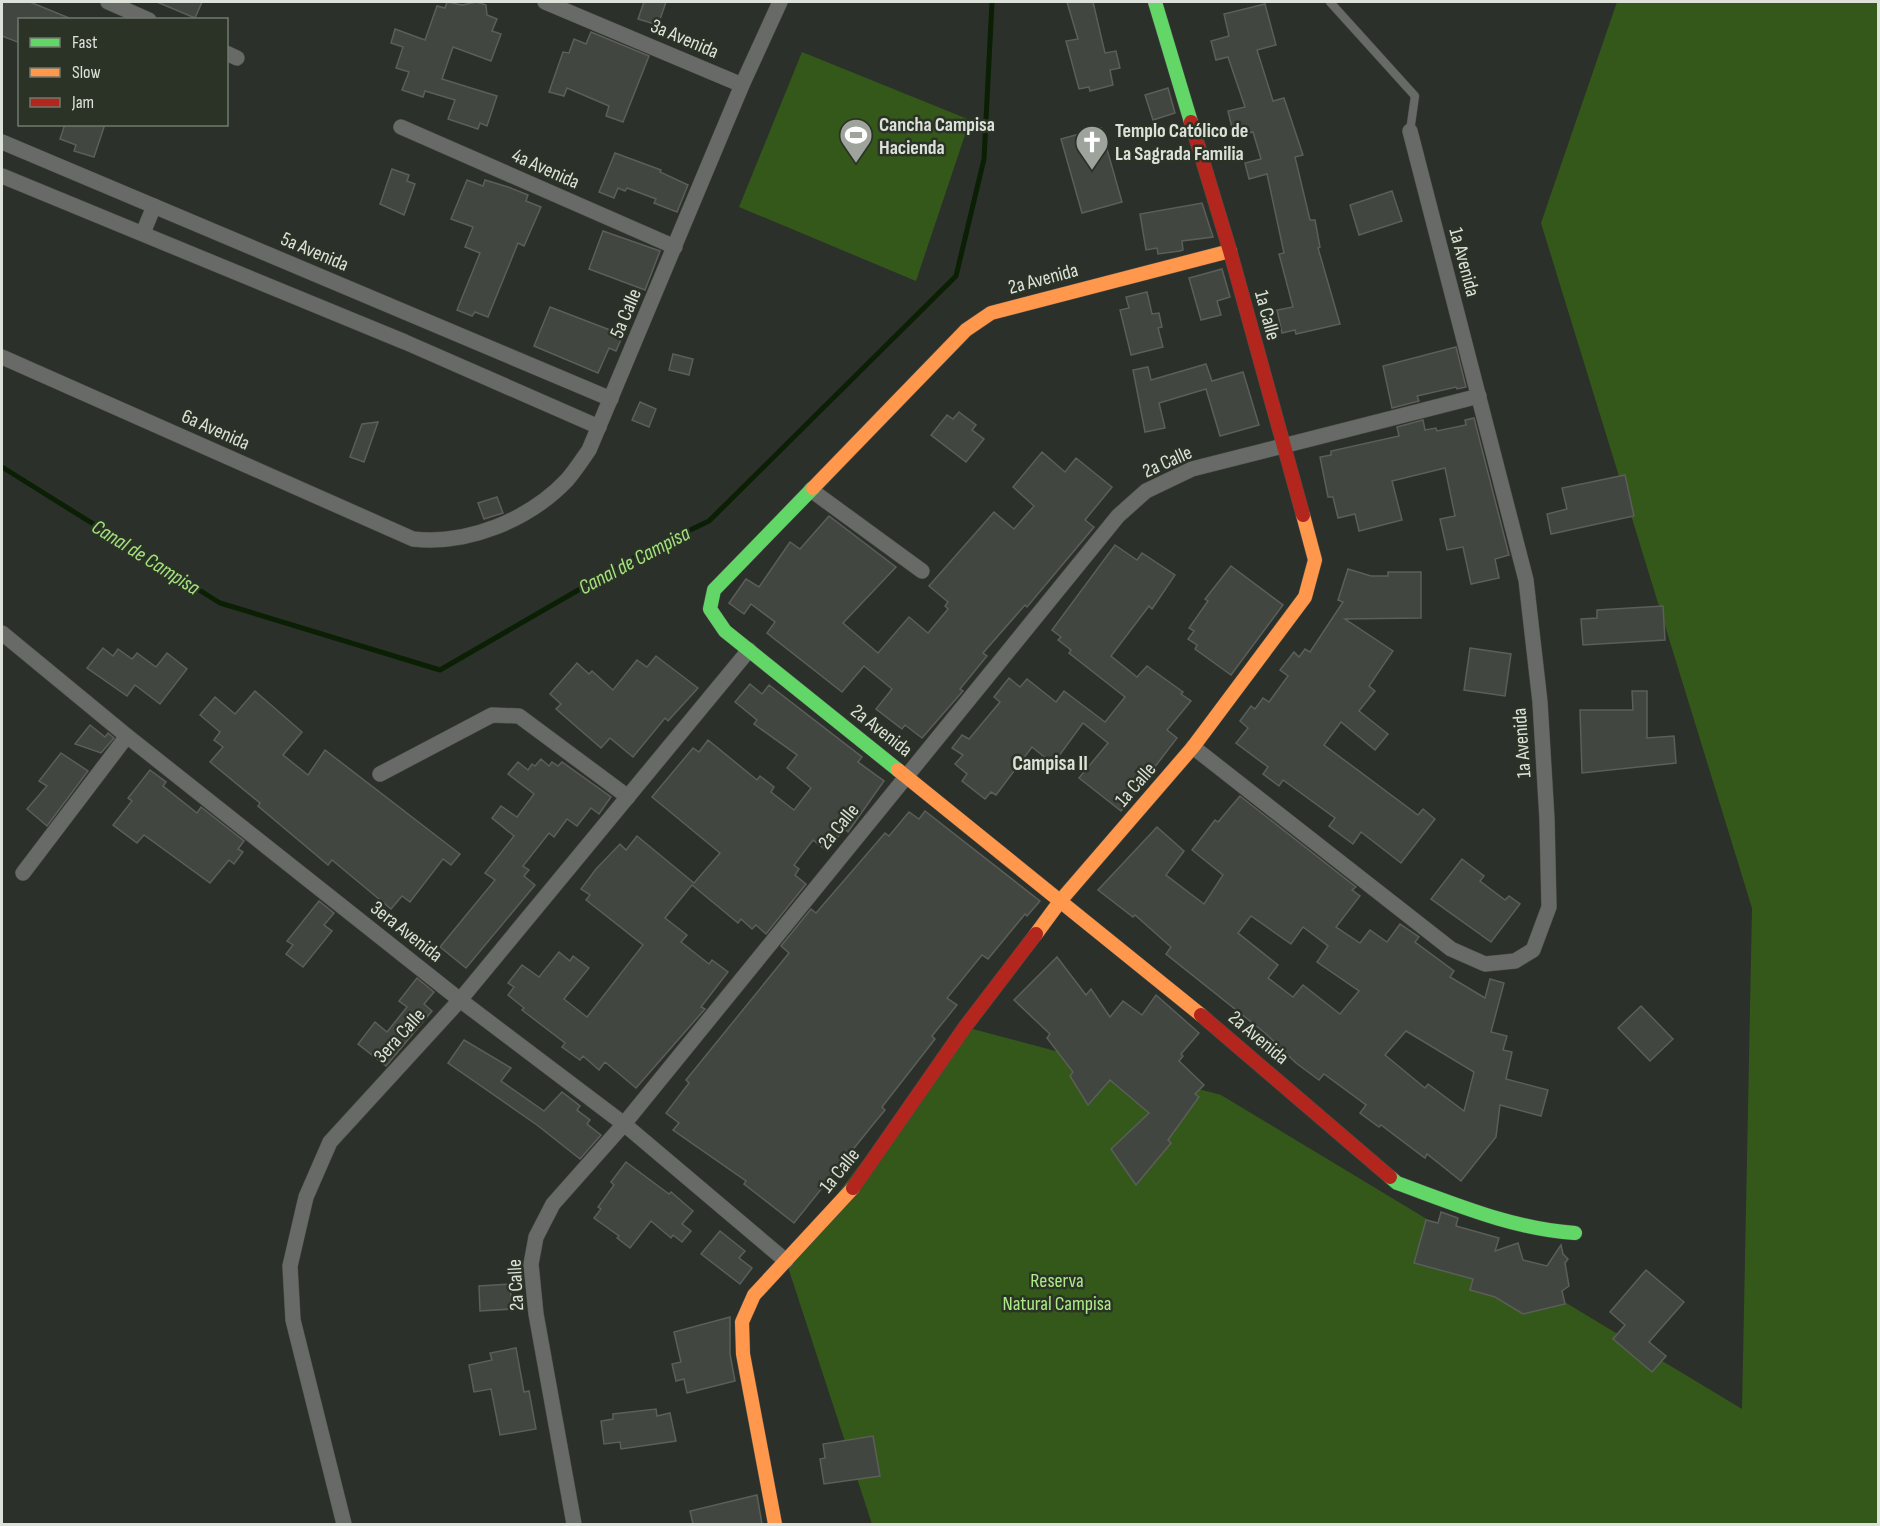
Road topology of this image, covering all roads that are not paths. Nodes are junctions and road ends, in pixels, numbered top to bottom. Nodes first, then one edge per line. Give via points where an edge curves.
1 (108, 2) edge
2 (545, 2) edge
3 (780, 2) edge
4 (1155, 2) edge
5 (1330, 2) edge
6 (144, 18) edge
7 (742, 85) junction
8 (401, 128) dead end
9 (1410, 130) joint
10 (2, 142) edge
11 (2, 176) edge
12 (154, 206) junction
13 (143, 233) junction
14 (675, 247) junction
15 (1230, 251) junction
16 (415, 316) junction
17 (405, 342) junction
18 (2, 357) edge
19 (1479, 396) junction
20 (611, 399) junction
21 (599, 427) junction
22 (1283, 447) junction
23 (811, 490) junction
24 (413, 539) joint
25 (922, 571) dead end
26 (2, 633) edge
27 (749, 650) junction
28 (127, 736) junction
29 (1193, 747) junction
30 (380, 774) dead end
31 (906, 774) junction
32 (628, 797) junction
33 (23, 873) dead end
34 (1061, 900) junction
35 (460, 1000) junction
36 (624, 1124) junction
37 (1575, 1233) dead end
38 (786, 1261) junction
39 (344, 1524) edge
40 (574, 1524) edge
41 (775, 1524) edge

1 - 6 street
2 - 7 street, 3a Avenida
3 - 7 street, 5a Calle
4 - 15 street, 1a Calle
5 - 9 lane via 1415,96
7 - 14 street, 5a Calle
8 - 14 street, 4a Avenida
9 - 19 street, 1a Avenida
10 - 12 street, 5a Avenida
11 - 13 street
12 - 13 street
12 - 16 street, 5a Avenida
13 - 17 street
14 - 20 street, 5a Calle
15 - 22 street, 1a Calle
15 - 23 street, 2a Avenida via 991,313 966,330
16 - 17 street
16 - 20 street, 5a Avenida
17 - 21 street
18 - 24 street, 6a Avenida
19 - 22 street, 2a Calle
19 - 29 street, 1a Avenida via 1526,580 1540,702 1549,907 1533,950 1515,961 1485,964 1451,949
20 - 21 street, 5a Calle
21 - 24 street, 5a Calle via 589,450 567,480 533,510 466,537 436,542
22 - 29 street, 1a Calle via 1315,560 1313,576 1305,597
22 - 31 street, 2a Calle via 1192,469 1146,491 1118,516
23 - 25 street
23 - 27 street, 2a Avenida via 714,590 710,599 709,611 716,623
26 - 28 street, 3era Avenida
27 - 31 street, 2a Avenida
27 - 32 street, 3era Calle
28 - 33 street
28 - 35 street, 3era Avenida
29 - 34 street, 1a Calle
30 - 32 street via 492,715 507,714 519,716
31 - 34 street, 2a Avenida
31 - 36 street, 2a Calle
32 - 35 street, 3era Calle
34 - 37 street, 2a Avenida via 1252,1056 1397,1183 1501,1220 1541,1231
34 - 38 street, 1a Calle via 965,1027 854,1187
35 - 36 street, 3era Avenida
35 - 39 street, 3era Calle via 330,1142 306,1197 290,1266 293,1320
36 - 38 street, 3era Avenida
36 - 40 street, 2a Calle via 554,1204 536,1237 531,1264 536,1314
38 - 41 street, 1a Calle via 754,1295 742,1322 743,1354

